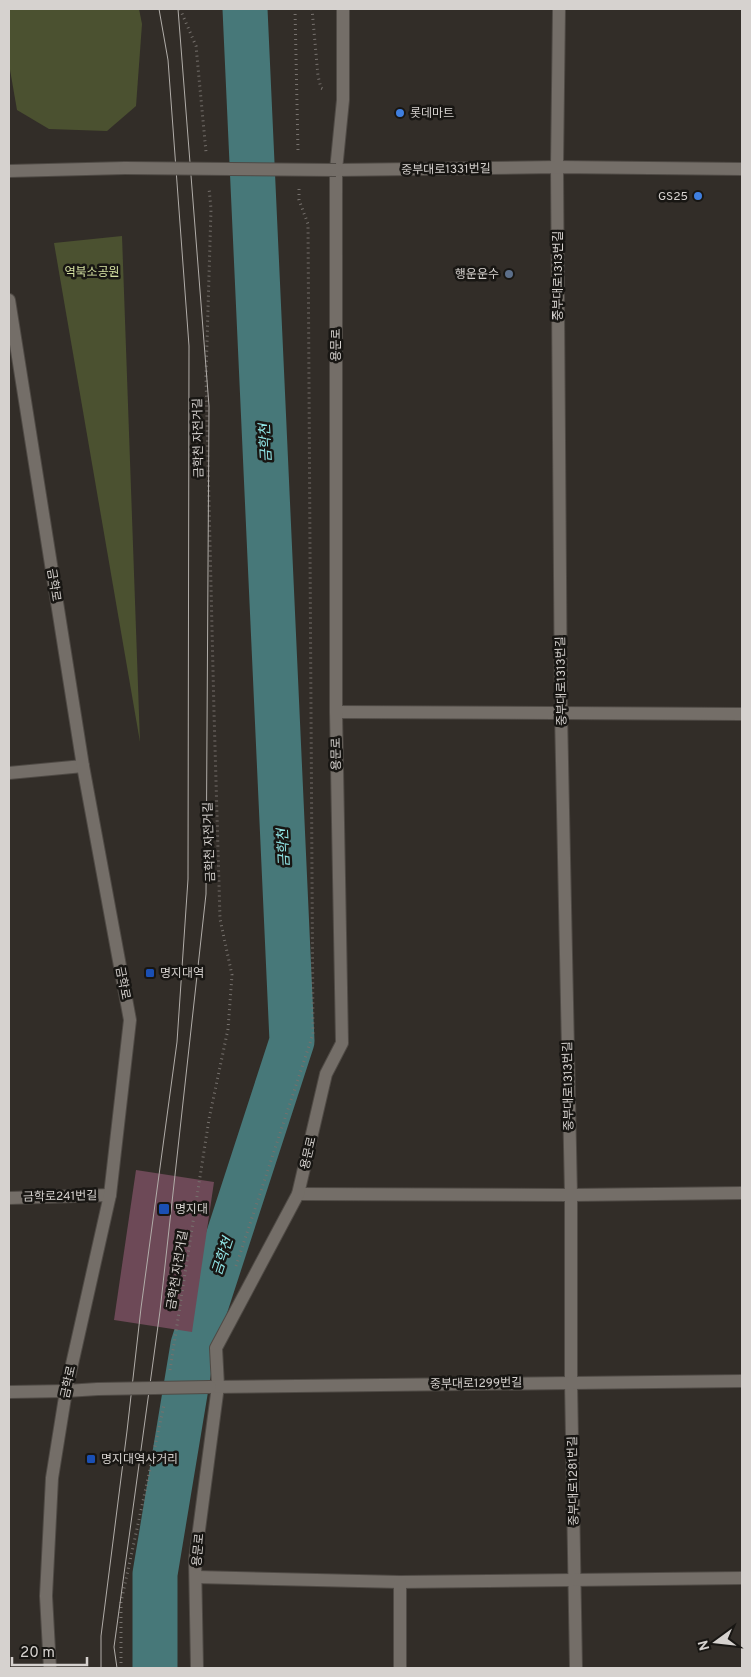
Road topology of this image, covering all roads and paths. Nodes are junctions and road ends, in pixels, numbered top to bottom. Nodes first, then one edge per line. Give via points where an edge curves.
1 (180, 9) edge
2 (295, 9) edge
3 (312, 9) edge
4 (342, 9) edge
5 (559, 9) edge
6 (343, 100) junction
7 (298, 152) dead end
8 (207, 161) dead end
9 (557, 167) junction
10 (742, 169) edge
11 (336, 170) junction
12 (9, 171) edge
13 (208, 180) dead end
14 (299, 181) dead end
15 (9, 300) edge
16 (11, 336) edge
17 (336, 712) junction
18 (561, 713) junction
19 (742, 714) edge
20 (83, 766) junction
21 (9, 773) edge
22 (742, 1193) edge
23 (298, 1194) junction
24 (110, 1195) junction
25 (570, 1195) junction
26 (9, 1198) edge
27 (234, 1271) dead end
28 (169, 1375) dead end
29 (742, 1381) edge
30 (571, 1382) junction
31 (214, 1386) junction
32 (66, 1391) junction
33 (9, 1392) edge
34 (164, 1404) dead end
35 (196, 1577) junction
36 (742, 1578) edge
37 (574, 1581) junction
38 (400, 1582) junction
39 (50, 1668) edge
40 (121, 1668) edge
41 (197, 1668) edge
42 (400, 1668) edge
43 (576, 1668) edge

1 - 8 path via 196,46
2 - 7 path
3 - 6 path via 321,88
4 - 6 street, 용문로
5 - 9 street
6 - 11 street, 용문로
9 - 10 street, 중부대로1331번길
9 - 11 street, 중부대로1331번길
9 - 18 street, 중부대로1313번길
11 - 12 street, 중부대로1331번길, bridge via 125,168
11 - 17 street, 용문로
13 - 28 path, 금학천 자전거길 via 211,209 206,376 220,919 232,975 228,1029 209,1119
14 - 27 path via 299,200 308,224 313,1034
15 - 16 street, 금학로
16 - 20 street, 금학로
17 - 18 street
17 - 23 street, 용문로 via 342,1044 326,1074
18 - 19 street
18 - 25 street, 중부대로1313번길
20 - 21 street
20 - 24 street, 금학로 via 130,1020
22 - 25 street
23 - 25 street
23 - 31 street, 용문로 via 216,1348
24 - 26 street, 금학로241번길
24 - 32 street, 금학로
25 - 30 street, 중부대로1313번길
29 - 30 street, 중부대로1299번길
30 - 31 street, 중부대로1299번길
30 - 37 street, 중부대로1281번길
31 - 32 street, 중부대로1299번길, bridge
31 - 35 street, 용문로 via 195,1560
32 - 33 street, 중부대로1299번길
32 - 39 street, 금학로 via 52,1478 46,1596
34 - 40 path via 121,1602
35 - 38 street, 용문로
35 - 41 street, 용문로
36 - 37 street
37 - 38 street, 용문로
37 - 43 street, 중부대로1281번길
38 - 42 street

